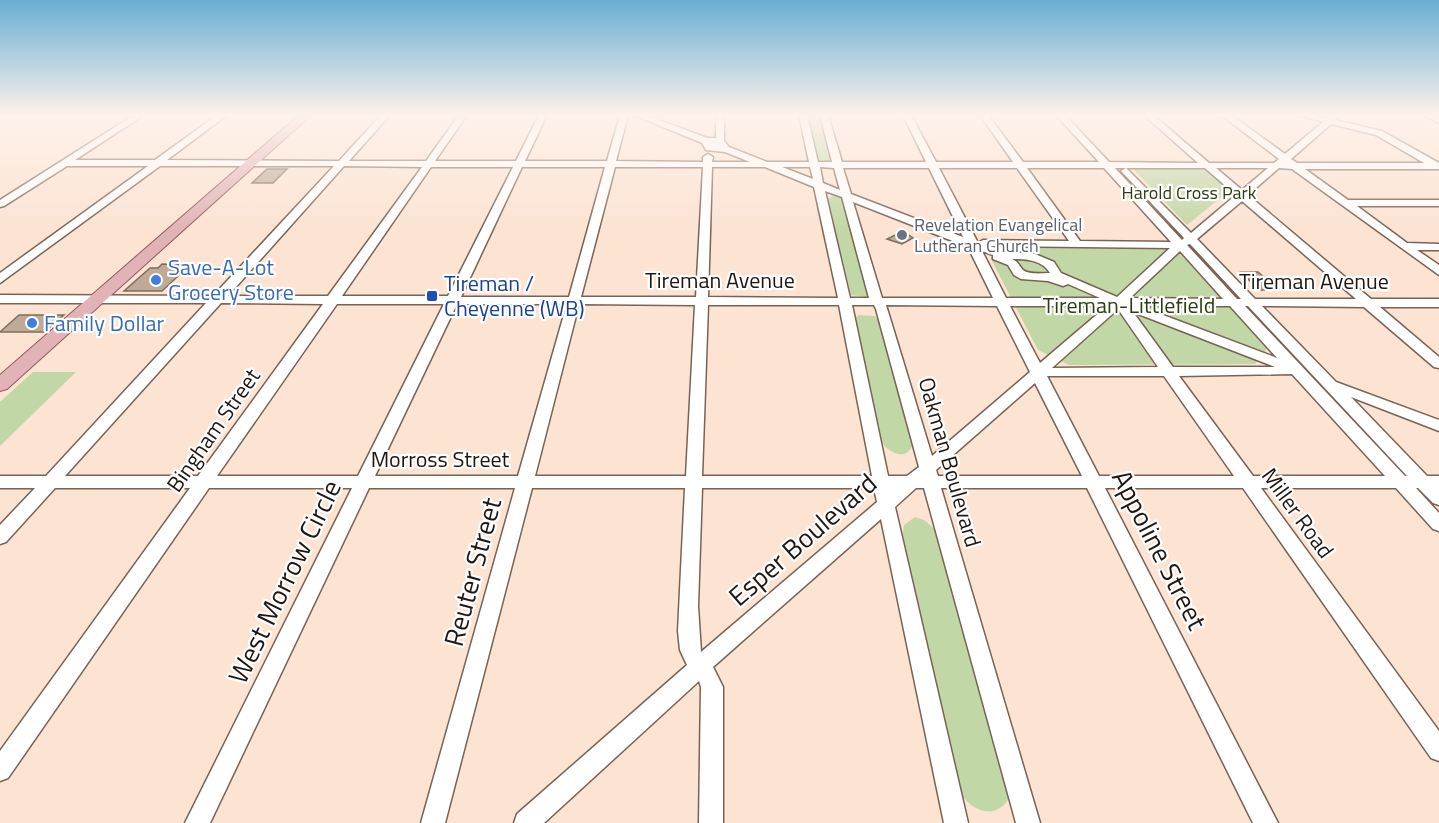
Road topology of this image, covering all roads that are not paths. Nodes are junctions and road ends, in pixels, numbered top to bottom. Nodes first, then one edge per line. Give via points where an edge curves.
1 (79, 153) edge
2 (171, 153) edge
3 (263, 153) edge
4 (351, 153) edge
5 (436, 153) edge
6 (524, 153) edge
7 (613, 153) edge
8 (707, 153) edge
9 (743, 153) edge
10 (812, 153) edge
11 (835, 153) edge
12 (926, 153) edge
13 (1012, 153) edge
14 (1096, 153) edge
15 (1109, 153) edge
16 (1193, 153) edge
17 (1271, 153) edge
18 (1291, 153) edge
19 (1415, 153) edge
20 (1281, 162) junction
21 (64, 163) junction
22 (157, 164) junction
23 (251, 164) junction
24 (341, 164) junction
25 (429, 164) junction
26 (519, 164) junction
27 (610, 165) junction
28 (707, 165) junction
29 (766, 165) junction
30 (815, 165) junction
31 (838, 165) junction
32 (932, 165) junction
33 (1020, 165) junction
34 (1107, 165) junction
35 (1120, 165) junction
36 (1207, 165) junction
37 (1295, 166) junction
38 (1438, 166) edge
39 (819, 186) junction
40 (847, 196) junction
41 (1242, 196) junction
42 (1346, 203) junction
43 (1439, 203) edge
44 (0, 204) edge
45 (1186, 242) junction
46 (1076, 243) junction
47 (973, 245) junction
48 (1406, 246) junction
49 (1439, 247) edge
50 (1439, 271) edge
51 (0, 279) edge
52 (0, 299) edge
53 (96, 300) junction
54 (218, 300) junction
55 (332, 300) junction
56 (453, 300) junction
57 (574, 301) junction
58 (702, 301) junction
59 (846, 302) junction
60 (879, 302) junction
61 (1002, 302) junction
62 (1119, 302) junction
63 (1233, 302) junction
64 (1251, 302) junction
65 (1367, 302) junction
66 (1439, 303) edge
67 (1439, 364) edge
68 (1297, 371) junction
69 (1038, 372) junction
70 (1168, 372) junction
71 (0, 384) edge
72 (1329, 384) junction
73 (1439, 426) edge
74 (929, 475) junction
75 (1094, 481) junction
76 (1247, 481) junction
77 (0, 482) edge
78 (51, 482) junction
79 (204, 482) junction
80 (365, 482) junction
81 (526, 482) junction
82 (695, 482) junction
83 (881, 482) junction
84 (910, 482) junction
85 (1400, 482) junction
86 (1431, 482) edge
87 (1439, 498) edge
88 (886, 503) junction
89 (1439, 524) edge
90 (0, 537) edge
91 (700, 666) junction
92 (1439, 750) edge
93 (0, 770) edge
94 (196, 823) edge
95 (433, 823) edge
96 (526, 823) edge
97 (711, 823) edge
98 (956, 823) edge
99 (1028, 823) edge
100 (1266, 823) edge

1 - 21 street
2 - 22 street
3 - 23 main road
4 - 24 street
5 - 25 street, Bingham Street
6 - 26 street, West Morrow Circle
7 - 27 street, Reuter Street
8 - 28 street
9 - 29 street
10 - 30 street
11 - 31 street, Oakman Boulevard
12 - 32 street, Appoline Street
13 - 33 street
14 - 34 street
15 - 35 street
16 - 36 street
17 - 20 street
18 - 20 street, Esper Boulevard
19 - 38 street
20 - 36 street
20 - 37 street
20 - 41 street, Esper Boulevard
21 - 22 street
21 - 44 street
22 - 23 street
22 - 51 street
23 - 24 street
23 - 53 main road
24 - 25 street
24 - 54 street
25 - 26 street
25 - 55 street, Bingham Street
26 - 27 street
26 - 56 street, West Morrow Circle
27 - 28 street
27 - 57 street, Reuter Street
28 - 29 street
28 - 58 street
29 - 30 street
29 - 39 street
30 - 31 street
30 - 39 street
31 - 32 street
31 - 40 street, Oakman Boulevard
32 - 33 street
32 - 47 street, Appoline Street
33 - 34 street
33 - 46 street
34 - 35 street
34 - 45 street
35 - 36 street
35 - 45 street
36 - 41 street
37 - 38 street
37 - 42 street
39 - 40 street
39 - 59 street
40 - 47 street
40 - 60 street, Oakman Boulevard via 873,293
41 - 45 street, Esper Boulevard
41 - 65 street
42 - 43 street
42 - 48 street
45 - 46 street
45 - 62 street, Esper Boulevard
45 - 63 street
45 - 64 street
46 - 47 street
47 - 61 street, Appoline Street
47 - 62 street via 1013,263 1025,276 1053,278
47 - 62 street via 1007,255 1031,256 1050,264 1057,275
48 - 49 street
48 - 50 street
52 - 53 street, Tireman Avenue
53 - 54 street, Tireman Avenue
53 - 71 main road
54 - 55 street, Tireman Avenue
54 - 78 street
55 - 56 street, Tireman Avenue
55 - 79 street, Bingham Street
56 - 57 street, Tireman Avenue
56 - 80 street, West Morrow Circle
57 - 58 street, Tireman Avenue
57 - 81 street, Reuter Street
58 - 59 street, Tireman Avenue
58 - 82 street
59 - 60 street, Tireman Avenue
59 - 83 street
60 - 61 street, Tireman Avenue
60 - 74 street, Oakman Boulevard
61 - 62 street, Tireman Avenue
61 - 69 street, Appoline Street
62 - 63 street, Tireman Avenue
62 - 68 street
62 - 69 street, Esper Boulevard
62 - 70 street, Miller Road
63 - 64 street, Tireman Avenue
63 - 68 street
64 - 65 street, Tireman Avenue
64 - 72 street
65 - 66 street, Tireman Avenue
65 - 67 street
68 - 70 street
68 - 72 street
68 - 85 street
69 - 70 street
69 - 74 street, Esper Boulevard
69 - 75 street, Appoline Street
70 - 76 street, Miller Road
72 - 73 street
72 - 86 street
74 - 75 street
74 - 84 street, Esper Boulevard
74 - 99 street, Oakman Boulevard
75 - 76 street
75 - 100 street, Appoline Street
76 - 85 street
76 - 92 street, Miller Road
77 - 78 street, Morross Street
78 - 79 street, Morross Street
78 - 90 street
79 - 80 street, Morross Street
79 - 93 street, Bingham Street
80 - 81 street, Morross Street
80 - 94 street, West Morrow Circle
81 - 82 street, Morross Street
81 - 95 street, Reuter Street
82 - 83 street, Morross Street
82 - 91 street via 689,643
83 - 84 street, Morross Street
83 - 88 street
84 - 88 street, Esper Boulevard
85 - 86 street
85 - 89 street
86 - 87 street
88 - 91 street, Esper Boulevard
88 - 98 street
91 - 96 street, Esper Boulevard
91 - 97 street via 707,672 712,687

